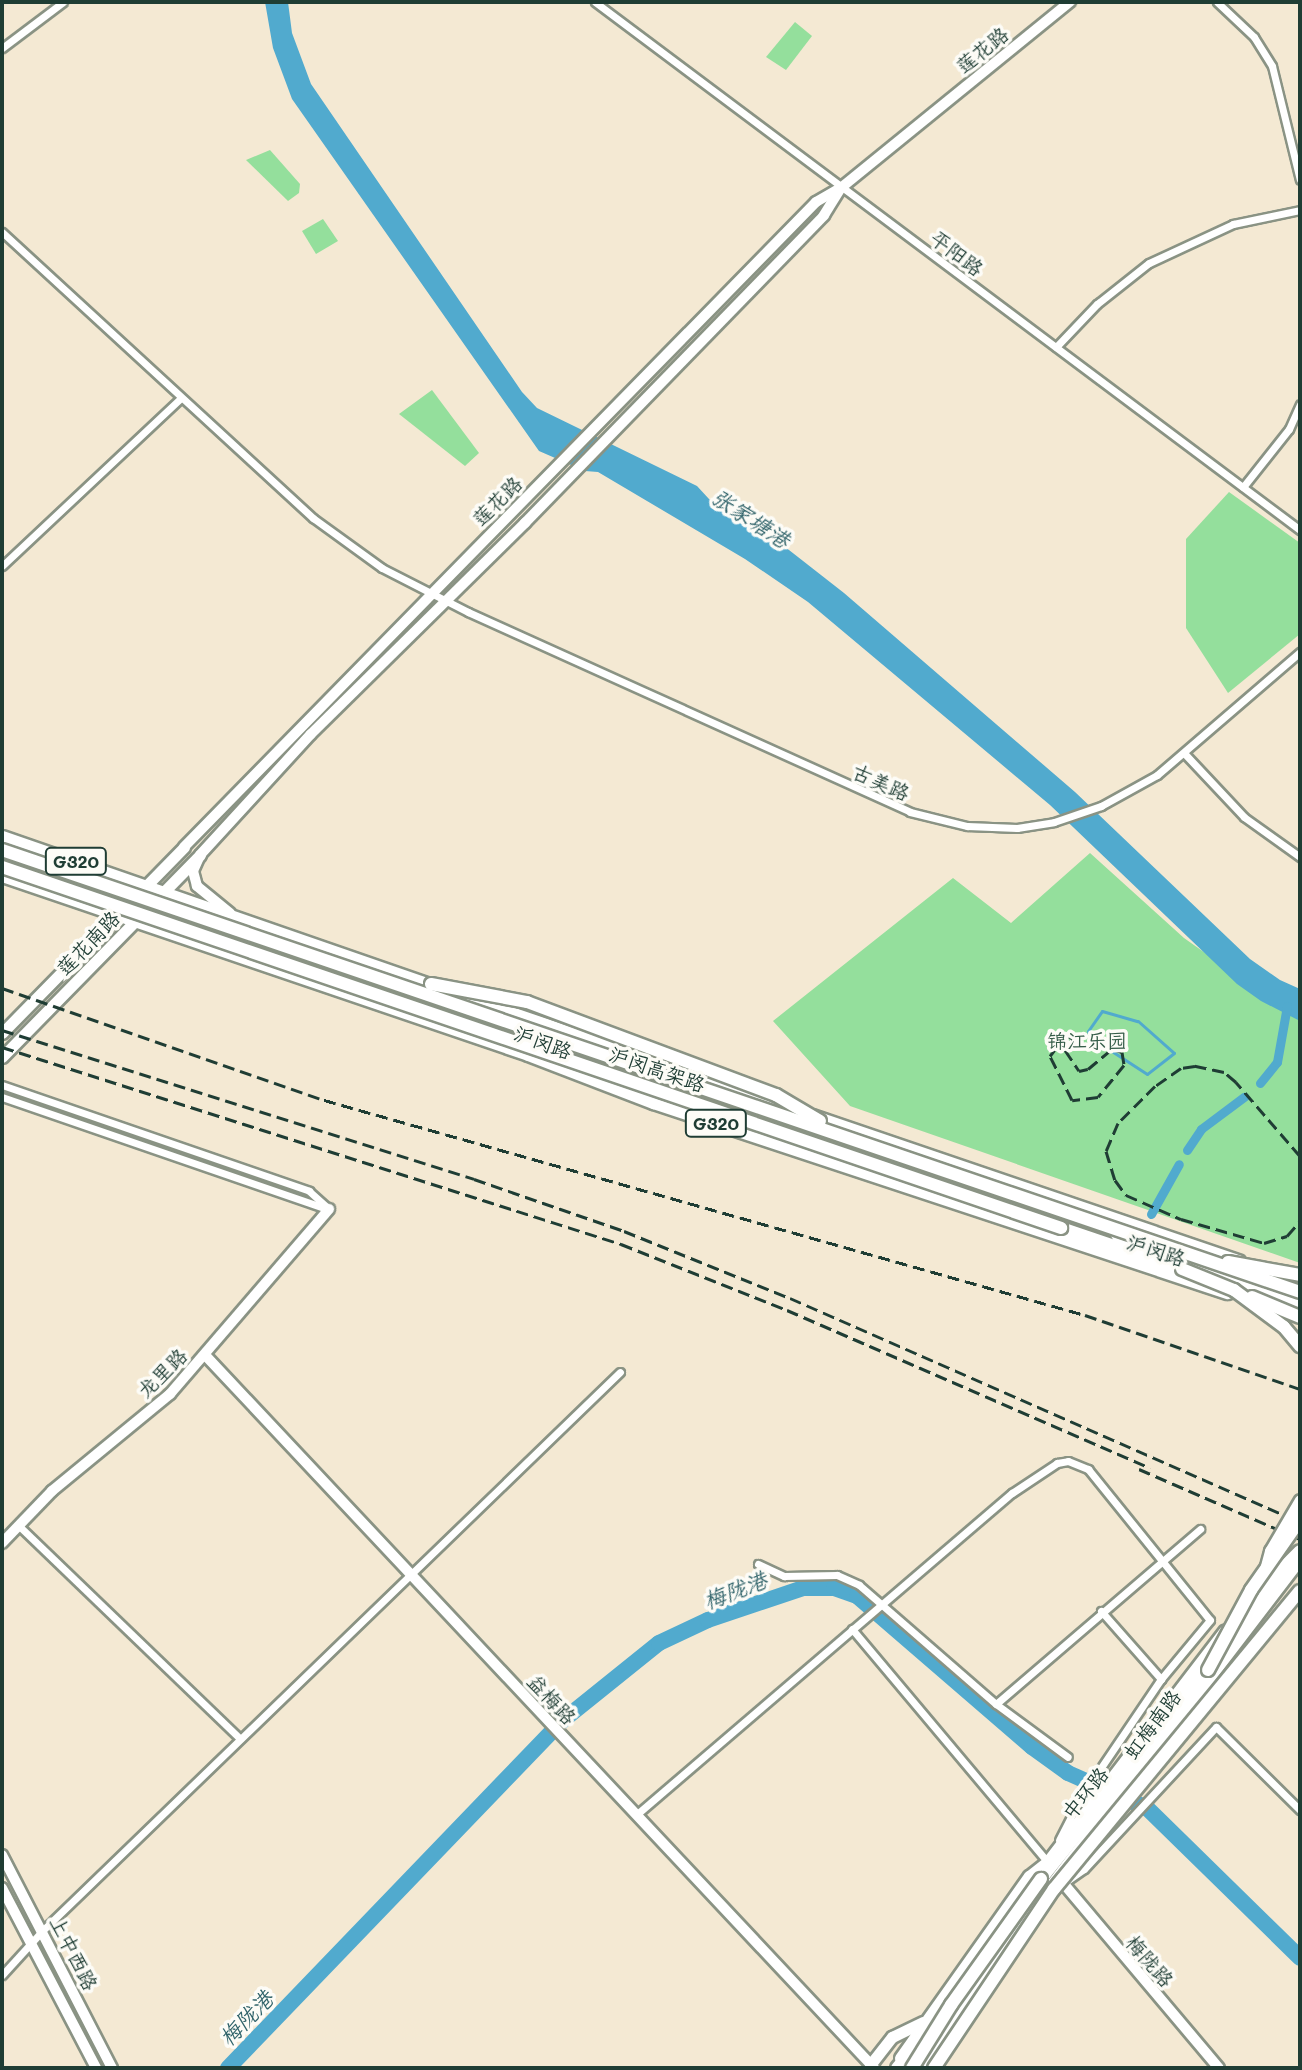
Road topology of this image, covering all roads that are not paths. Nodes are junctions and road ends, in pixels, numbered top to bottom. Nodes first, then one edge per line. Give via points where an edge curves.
1 (63, 2) edge
2 (595, 2) edge
3 (1070, 2) edge
4 (1217, 2) edge
5 (2, 48) edge
6 (1300, 180) edge
7 (842, 187) junction
8 (1300, 210) edge
9 (2, 232) edge
10 (1056, 347) junction
11 (181, 398) junction
12 (1300, 404) edge
13 (1243, 487) junction
14 (1300, 530) edge
15 (2, 566) edge
16 (431, 594) junction
17 (447, 602) junction
18 (1300, 652) edge
19 (1184, 753) junction
20 (2, 836) edge
21 (184, 847) joint
22 (2, 850) edge
23 (200, 855) junction
24 (1300, 857) edge
25 (2, 867) edge
26 (2, 876) edge
27 (149, 886) junction
28 (166, 892) junction
29 (232, 915) junction
30 (118, 916) junction
31 (134, 922) junction
32 (431, 984) junction
33 (2, 1033) edge
34 (2, 1057) edge
35 (6, 1087) edge
36 (2, 1097) edge
37 (843, 1134) junction
38 (329, 1209) junction
39 (1101, 1213) junction
40 (1185, 1261) junction
41 (1300, 1278) edge
42 (1234, 1290) junction
43 (1300, 1292) edge
44 (1300, 1299) edge
45 (1300, 1309) edge
46 (1300, 1317) edge
47 (1300, 1346) edge
48 (205, 1355) junction
49 (620, 1372) dead end
50 (1300, 1500) edge
51 (1300, 1520) edge
52 (18, 1525) junction
53 (1200, 1529) dead end
54 (1300, 1530) edge
55 (2, 1543) edge
56 (1300, 1551) edge
57 (1162, 1561) junction
58 (1300, 1561) edge
59 (758, 1564) dead end
60 (411, 1575) junction
61 (1262, 1582) junction
62 (1300, 1591) edge
63 (882, 1602) junction
64 (1101, 1611) junction
65 (852, 1629) junction
66 (1208, 1670) junction
67 (1161, 1679) junction
68 (996, 1704) junction
69 (240, 1739) junction
70 (1068, 1757) dead end
71 (1300, 1810) edge
72 (636, 1815) junction
73 (2, 1855) edge
74 (1047, 1862) junction
75 (1061, 1880) junction
76 (2, 1888) edge
77 (42, 1931) junction
78 (32, 1943) junction
79 (996, 1944) junction
80 (1016, 1951) junction
81 (967, 1960) junction
82 (993, 1962) junction
83 (2, 1975) edge
84 (951, 2005) junction
85 (923, 2021) junction
86 (872, 2066) edge
87 (96, 2068) edge
88 (112, 2068) edge
89 (895, 2068) edge
90 (912, 2068) edge
91 (924, 2068) edge
92 (934, 2068) edge
93 (941, 2068) edge
94 (1219, 2068) edge

1 - 5 street
2 - 7 street, 平阳路
3 - 7 main road, 莲花路
4 - 6 street via 1254,37 1272,66
7 - 10 street, 平阳路
7 - 16 main road, 莲花路 via 816,202
7 - 17 main road, 莲花路 via 824,215
8 - 10 street via 1233,224 1149,263 1106,296
9 - 11 street, 古美路
10 - 13 street, 平阳路
11 - 15 street
11 - 16 street, 古美路 via 332,533
12 - 13 street via 1289,429
13 - 14 street, 平阳路
16 - 17 street, 古美路
16 - 21 main road, 莲花路
17 - 19 street, 古美路 via 938,821 991,828 1054,822 1139,787
17 - 23 main road, 莲花路 via 311,734
18 - 19 street, 古美路
19 - 24 street via 1244,817
20 - 27 main road, 沪闵路 / G320
21 - 27 main road, 莲花南路
22 - 37 highway, 沪闵高架路, bridge
23 - 28 main road, 莲花南路
23 - 29 main road via 193,871 197,886
25 - 40 highway, 沪闵高架路, bridge
26 - 30 main road, 沪闵路 / G320
27 - 28 main road, 沪闵路 / G320
27 - 30 main road, 莲花南路
28 - 29 main road, 沪闵路 / G320
28 - 31 main road, 莲花南路
29 - 32 main road, 沪闵路 / G320
30 - 31 main road, 沪闵路 / G320
30 - 33 main road, 莲花南路
31 - 34 main road, 莲花南路
31 - 46 main road, 沪闵路 / G320 via 528,1055 653,1103
32 - 37 highway, bridge via 527,1002 776,1095
32 - 39 main road, 沪闵路 / G320
35 - 38 street via 309,1191
36 - 38 street
37 - 40 highway, 沪闵高架路, bridge
38 - 48 main road, 龙里路
39 - 40 main road, 沪闵路 via 1118,1237
39 - 41 main road, 沪闵路 / G320
40 - 41 highway, bridge
40 - 42 highway, bridge
40 - 43 highway, 沪闵高架路, bridge
40 - 44 main road, 沪闵路
40 - 45 highway, 沪闵高架路, bridge
42 - 46 highway, bridge
42 - 47 highway, bridge via 1284,1327
48 - 52 main road, 龙里路 via 150,1412
48 - 60 main road, 益梅路
49 - 60 street
50 - 61 main road, bridge via 1270,1551
51 - 66 highway, bridge via 1251,1590
52 - 55 main road, 龙里路
52 - 69 street
53 - 57 street
54 - 61 main road, 虹梅南路, bridge
56 - 66 highway, 中环路, bridge
57 - 63 street via 1088,1469 1068,1461 1012,1493
57 - 64 street
57 - 67 street via 1210,1620
58 - 75 main road, 虹梅南路, bridge
59 - 63 street via 784,1576 837,1575
60 - 69 street
60 - 72 main road, 益梅路
61 - 74 main road, 虹梅南路, bridge
62 - 92 highway, 中环路, bridge via 1054,1889
63 - 65 street
63 - 68 street
64 - 67 street
64 - 68 street
65 - 72 street
65 - 74 street
66 - 84 highway, 中环路, bridge via 1041,1879
67 - 74 street via 1081,1797
68 - 70 street
69 - 77 street
71 - 75 street via 1216,1727 1084,1869
72 - 86 main road, 益梅路
73 - 77 main road, 上中西路
74 - 79 main road, 虹梅南路
74 - 81 main road, 虹梅南路 via 1029,1876
75 - 80 main road, 虹梅南路
75 - 82 main road, 虹梅南路
75 - 94 main road, 梅陇路
76 - 78 main road, 上中西路
77 - 78 street
77 - 88 main road, 上中西路
78 - 83 street
78 - 87 main road, 上中西路
79 - 81 main road
79 - 90 main road, 虹梅南路
80 - 82 main road
80 - 93 main road, 虹梅南路
81 - 85 main road, 虹梅南路
82 - 91 main road, 虹梅南路
84 - 89 highway, bridge
84 - 90 highway, 中环路, bridge
85 - 86 main road via 892,2037
85 - 89 main road, 虹梅南路

